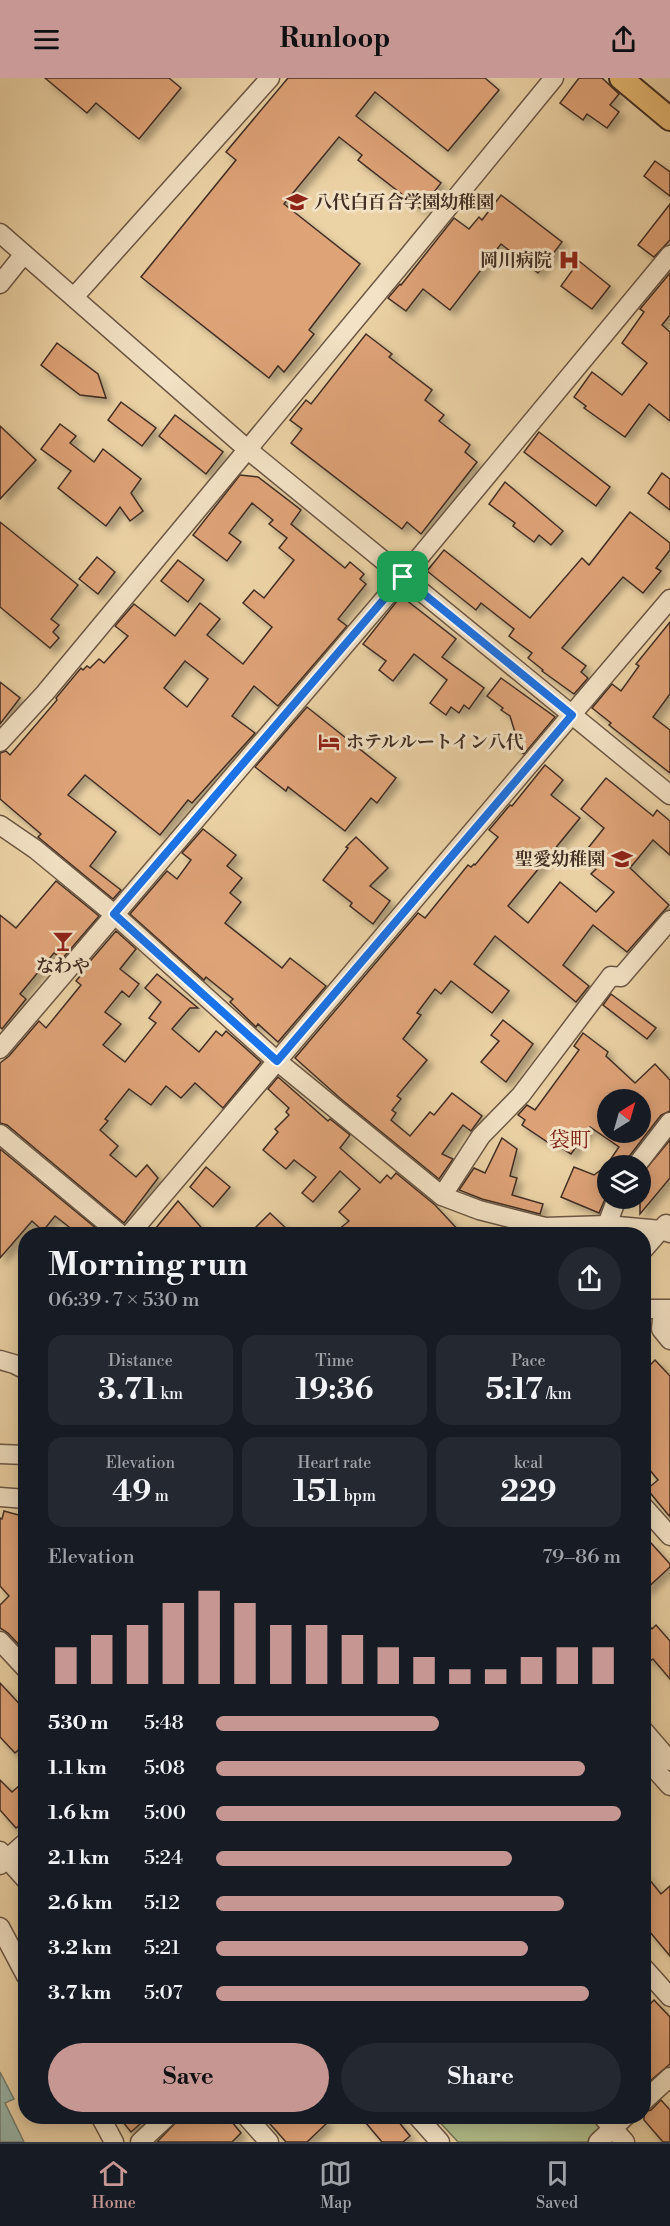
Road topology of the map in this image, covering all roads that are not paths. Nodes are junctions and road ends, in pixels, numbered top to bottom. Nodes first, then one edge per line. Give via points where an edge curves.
1 (270, 78) edge
2 (554, 78) edge
3 (621, 78) edge
4 (643, 78) edge
5 (670, 100) edge
6 (670, 119) edge
7 (0, 233) edge
8 (24, 254) junction
9 (670, 255) edge
10 (0, 284) edge
11 (74, 297) junction
12 (247, 449) junction
13 (403, 577) junction
14 (670, 599) edge
15 (572, 715) junction
16 (0, 742) edge
17 (670, 795) edge
18 (0, 825) edge
19 (114, 914) junction
20 (670, 920) edge
21 (0, 1049) edge
22 (277, 1061) junction
23 (670, 1122) edge
24 (0, 1134) edge
25 (644, 1155) edge
26 (442, 1196) junction
27 (613, 1209) edge
28 (607, 1225) junction
29 (112, 1227) edge
30 (136, 1227) edge
31 (667, 1227) edge
32 (651, 1242) edge
33 (651, 1309) edge
34 (666, 1310) edge
35 (670, 1340) edge
36 (0, 1360) edge
37 (18, 1367) edge
38 (0, 1372) edge
39 (18, 1372) edge
40 (0, 1454) edge
41 (18, 1455) edge
42 (0, 1497) edge
43 (18, 1498) edge
44 (651, 1515) edge
45 (670, 1536) edge
46 (0, 1641) edge
47 (18, 1660) edge
48 (651, 1739) edge
49 (670, 1761) edge
50 (651, 1765) edge
51 (670, 1786) edge
52 (18, 1848) edge
53 (2, 1859) edge
54 (18, 1873) edge
55 (0, 1927) edge
56 (18, 1961) edge
57 (651, 1976) edge
58 (670, 1997) edge
59 (670, 2077) edge
60 (651, 2095) edge
61 (104, 2124) edge
62 (159, 2124) edge
63 (253, 2124) edge
64 (424, 2124) edge
65 (611, 2124) edge
66 (615, 2124) edge
67 (114, 2142) edge
68 (140, 2142) edge
69 (269, 2142) edge
70 (440, 2142) edge
71 (598, 2142) edge
72 (625, 2142) edge

1 - 11 street
2 - 12 street
3 - 6 main road
4 - 5 main road
7 - 8 street
8 - 10 street
8 - 11 street
9 - 13 street
11 - 12 street
12 - 13 street
12 - 16 street
13 - 15 street
13 - 19 street
14 - 15 street
15 - 17 street
15 - 22 street
18 - 19 street
19 - 21 street
19 - 22 street
20 - 26 street via 621,977 611,976 521,1095 481,1136
22 - 26 street
22 - 30 street
23 - 25 street
24 - 29 street
26 - 28 street via 545,1227
27 - 28 street
28 - 31 street
31 - 32 street
33 - 34 street
34 - 35 street via 660,1329
36 - 37 street
38 - 39 street
40 - 41 street
42 - 43 street
44 - 45 street
46 - 47 street
48 - 49 street
50 - 51 street
52 - 53 street
53 - 54 street
55 - 56 street
57 - 58 street
59 - 60 street
61 - 67 street
62 - 68 street
63 - 69 street
64 - 70 street
65 - 71 street
66 - 72 street

